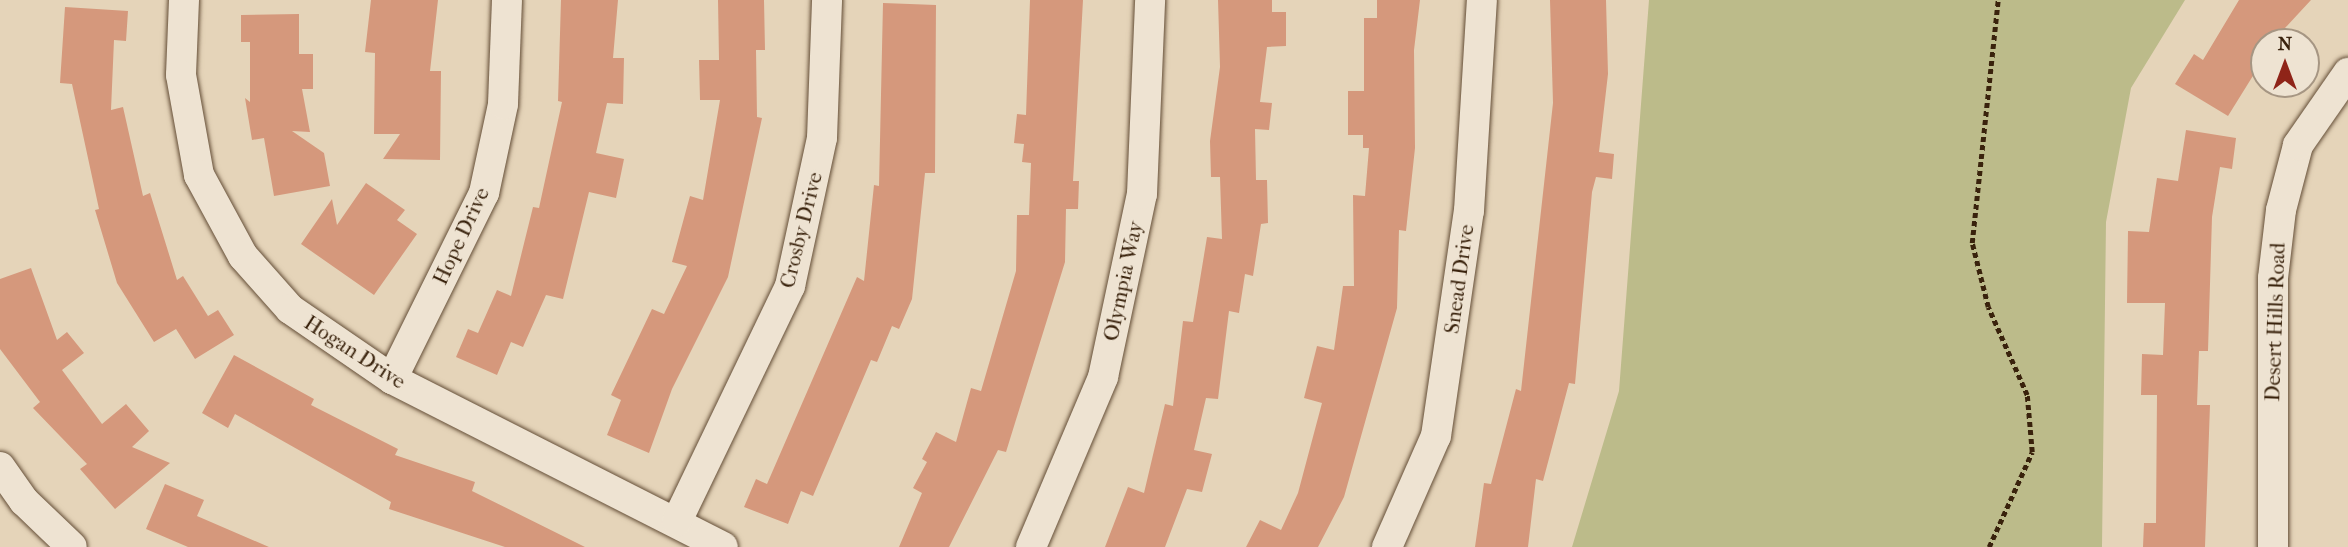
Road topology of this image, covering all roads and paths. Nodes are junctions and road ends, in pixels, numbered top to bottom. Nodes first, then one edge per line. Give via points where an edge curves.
1 (184, 0) edge
2 (507, 0) edge
3 (827, 0) edge
4 (1150, 0) edge
5 (1482, 0) edge
6 (1998, 0) edge
7 (2348, 73) edge
8 (392, 379) junction
9 (0, 467) edge
10 (677, 521) junction
11 (72, 547) edge
12 (723, 547) edge
13 (1031, 547) edge
14 (1387, 547) edge
15 (1989, 547) edge
16 (2273, 547) edge

1 - 8 street, Hogan Drive via 181,75 199,175 243,256 290,309
2 - 8 street, Hope Drive via 503,104 484,193
3 - 10 street, Crosby Drive via 822,138 790,286
4 - 13 street, Olympia Way via 1142,194 1103,377
5 - 14 street, Snead Drive via 1469,211 1436,436
6 - 15 path via 1972,243 1988,307 2027,395 2032,452
7 - 16 street, Desert Hills Road via 2298,145 2281,210 2273,278
8 - 10 street, Hogan Drive
9 - 11 street via 24,501
10 - 12 street, Hogan Drive

